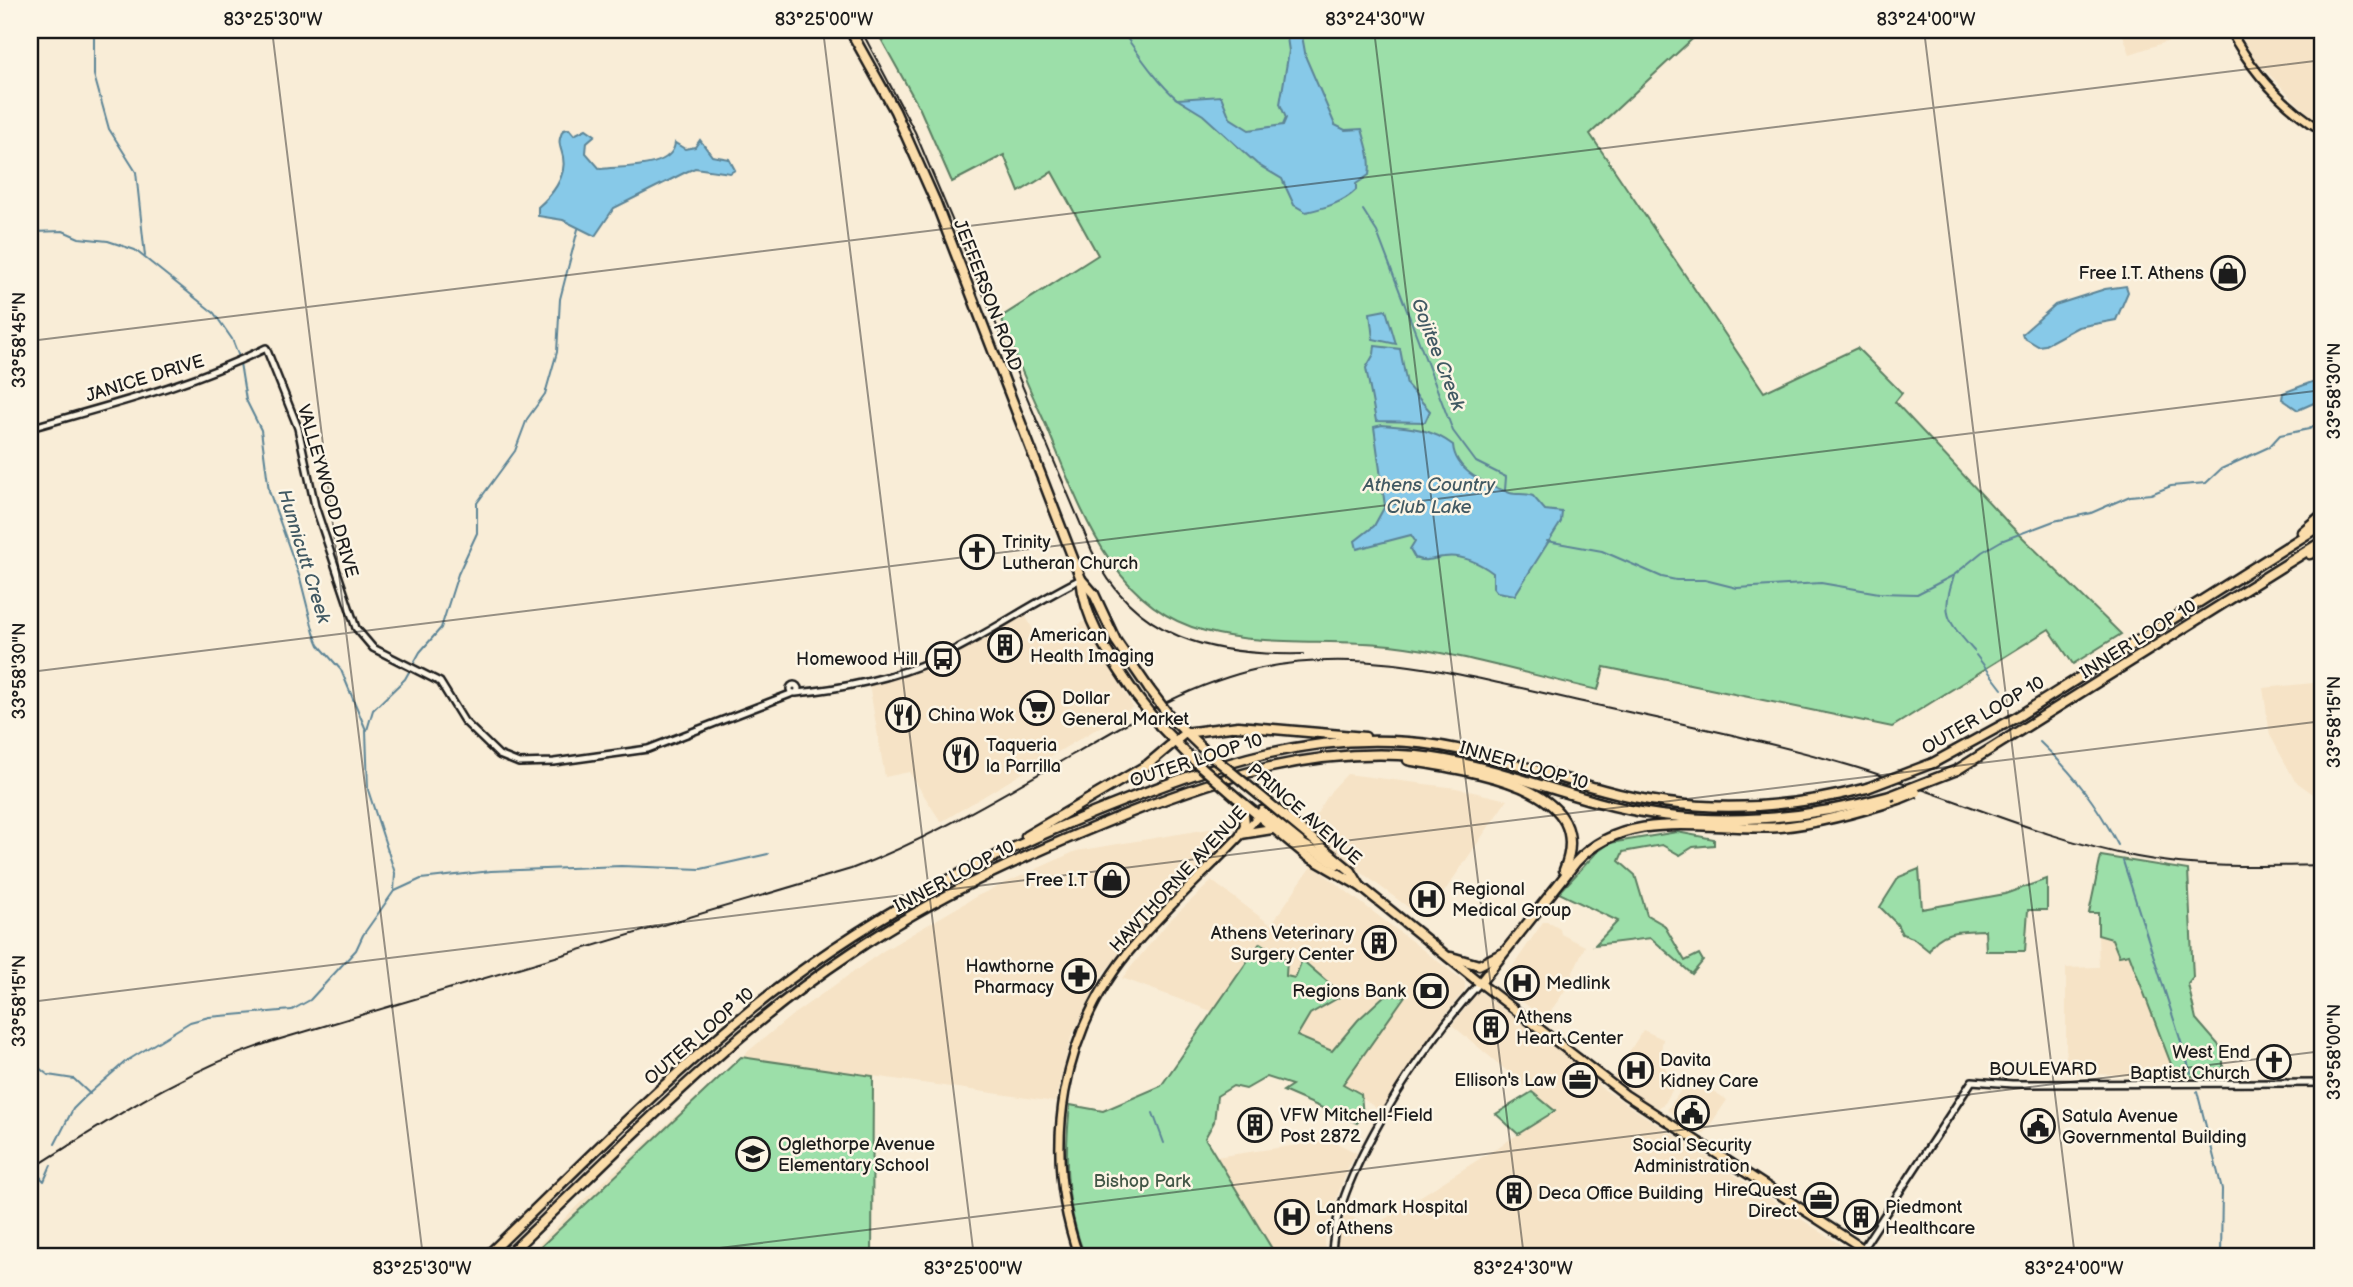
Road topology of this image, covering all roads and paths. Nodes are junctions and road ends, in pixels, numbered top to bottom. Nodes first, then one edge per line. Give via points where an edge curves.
1 (850, 30) edge
2 (2230, 30) edge
3 (2323, 131) edge
4 (266, 348) joint
5 (30, 428) edge
6 (2323, 514) edge
7 (2323, 524) edge
8 (2323, 541) edge
9 (2323, 549) edge
10 (2291, 561) junction
11 (2263, 562) junction
12 (1081, 579) junction
13 (1185, 733) junction
14 (1174, 740) junction
15 (1396, 741) junction
16 (1357, 754) junction
17 (1227, 769) joint
18 (1957, 770) junction
19 (1208, 773) joint
20 (1239, 800) junction
21 (1269, 803) junction
22 (1260, 814) junction
23 (1272, 829) junction
24 (1241, 834) junction
25 (993, 855) junction
26 (1346, 867) junction
27 (1558, 882) junction
28 (1360, 886) junction
29 (1506, 950) junction
30 (1447, 956) junction
31 (1480, 983) junction
32 (2323, 1083) edge
33 (1863, 1248) junction
34 (486, 1257) edge
35 (506, 1257) edge
36 (1079, 1257) edge
37 (1332, 1257) edge
38 (1876, 1257) edge

1 - 12 highway, JEFFERSON ROAD via 895,111 936,203
2 - 3 main road via 2265,83
4 - 5 street, JANICE DRIVE via 169,387
4 - 12 street, VALLEYWOOD DRIVE via 300,435 312,495 356,628 373,648 438,680 464,721 507,759 528,763 648,749 794,690 914,669
6 - 11 highway
7 - 11 highway, OUTER LOOP 10
8 - 10 highway, INNER LOOP 10
9 - 10 highway
10 - 18 highway, INNER LOOP 10
11 - 15 highway, OUTER LOOP 10, bridge via 2017,717 1933,763 1867,788 1815,800 1764,806 1675,804 1614,793 1476,752
12 - 13 highway, JEFFERSON ROAD, bridge via 1094,594 1116,641
12 - 14 highway, JEFFERSON ROAD, bridge via 1085,603 1103,647
13 - 14 highway
13 - 15 highway via 1261,726
13 - 17 highway, JEFFERSON ROAD, bridge
14 - 19 highway, JEFFERSON ROAD, bridge
14 - 25 highway via 1141,769
15 - 25 highway, OUTER LOOP 10 via 1328,743 1272,750 1228,762
16 - 18 highway, INNER LOOP 10, bridge via 1419,756 1469,764 1624,809 1743,821 1788,817 1890,796
16 - 27 highway via 1464,771 1544,797 1562,814 1571,838
16 - 35 highway, INNER LOOP 10 via 1282,762 1204,784 1014,861 901,921 746,1031
17 - 21 highway, PRINCE AVENUE, bridge
18 - 27 highway, bridge via 1899,799 1836,818 1783,826 1632,828 1592,846
19 - 20 highway, PRINCE AVENUE, bridge
20 - 22 highway, PRINCE AVENUE
20 - 24 highway via 1245,825
21 - 22 main road, HAWTHORNE AVENUE
21 - 26 highway, PRINCE AVENUE
22 - 23 highway, PRINCE AVENUE
22 - 24 main road, HAWTHORNE AVENUE
22 - 26 highway via 1310,849
23 - 24 highway
23 - 28 highway, PRINCE AVENUE via 1323,867
24 - 36 main road, HAWTHORNE AVENUE via 1136,943 1093,1005 1076,1047 1063,1092 1059,1168
25 - 34 highway, OUTER LOOP 10 via 867,926 746,1014
26 - 28 highway, PRINCE AVENUE
27 - 29 highway
28 - 30 highway, PRINCE AVENUE
29 - 30 highway via 1479,965
29 - 31 highway
30 - 31 highway, PRINCE AVENUE
31 - 33 main road, PRINCE AVENUE via 1626,1095
31 - 37 street via 1444,1022 1363,1154 1342,1198
32 - 33 street, BOULEVARD via 1972,1081
33 - 38 main road, PRINCE AVENUE

